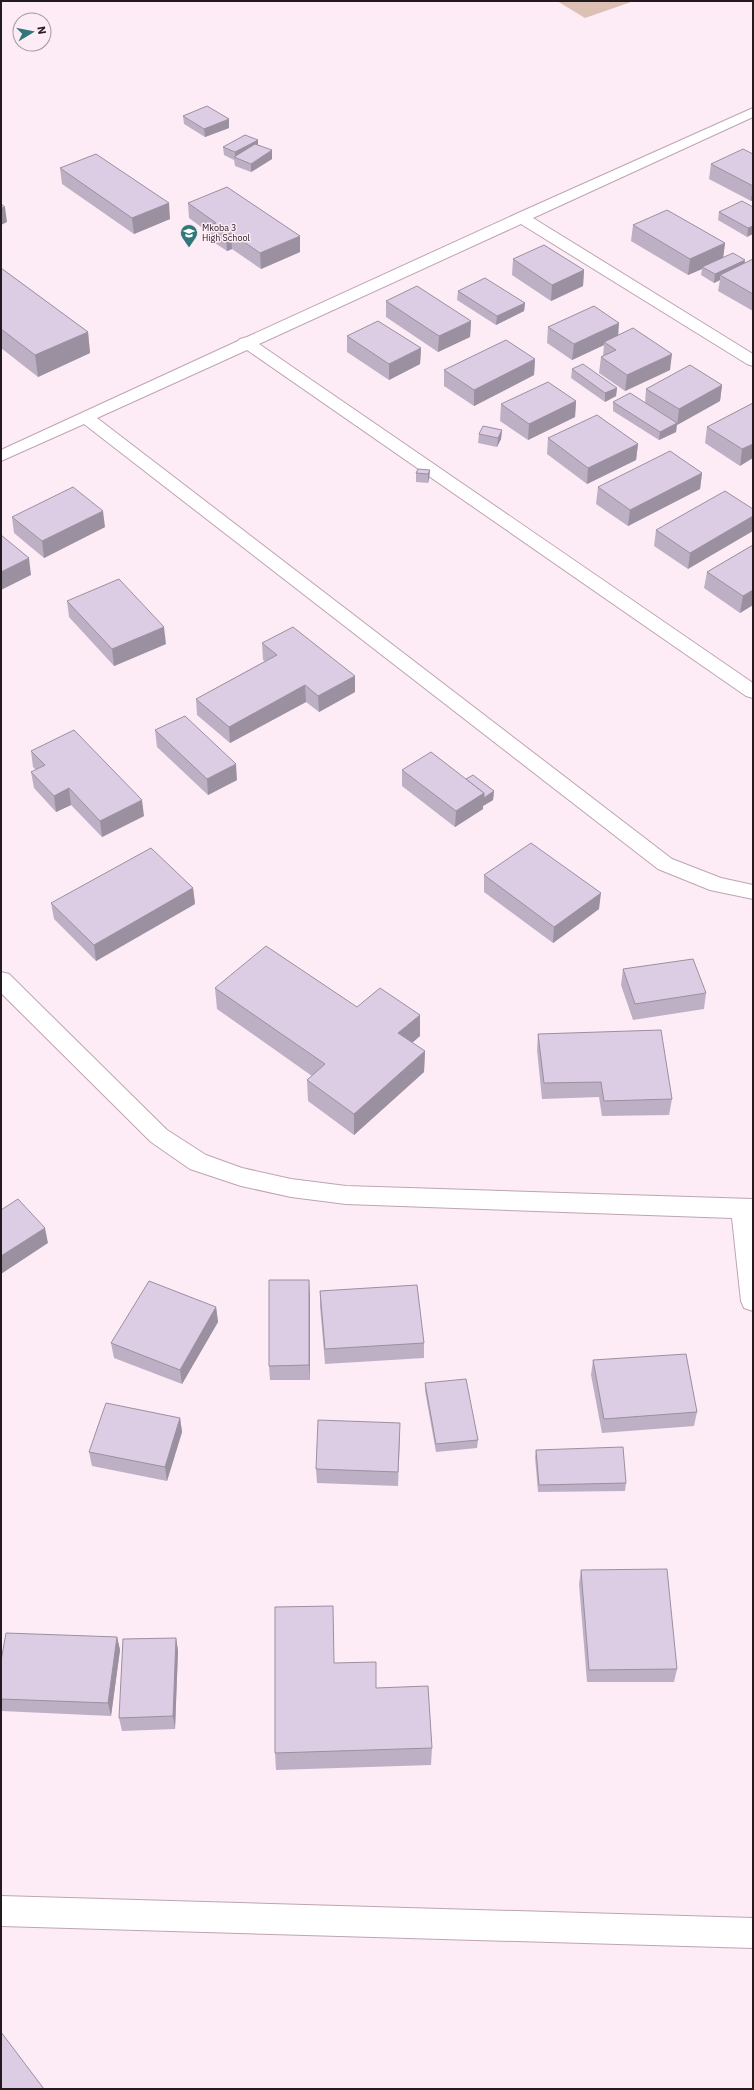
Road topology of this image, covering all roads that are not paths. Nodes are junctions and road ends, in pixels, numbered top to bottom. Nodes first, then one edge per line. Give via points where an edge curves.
1 (753, 112) edge
2 (521, 217) junction
3 (246, 342) junction
4 (753, 361) edge
5 (85, 417) junction
6 (1, 456) edge
7 (753, 692) edge
8 (753, 892) edge
9 (1, 980) edge
10 (748, 1209) edge
11 (753, 1301) edge
12 (1, 1911) edge
13 (753, 1933) edge

1 - 2 street
2 - 3 street
2 - 4 street
3 - 5 street
3 - 7 street
5 - 6 street
5 - 8 street via 665,864 717,885
9 - 10 street via 159,1136 198,1162 241,1177 346,1196
10 - 11 street
12 - 13 street

